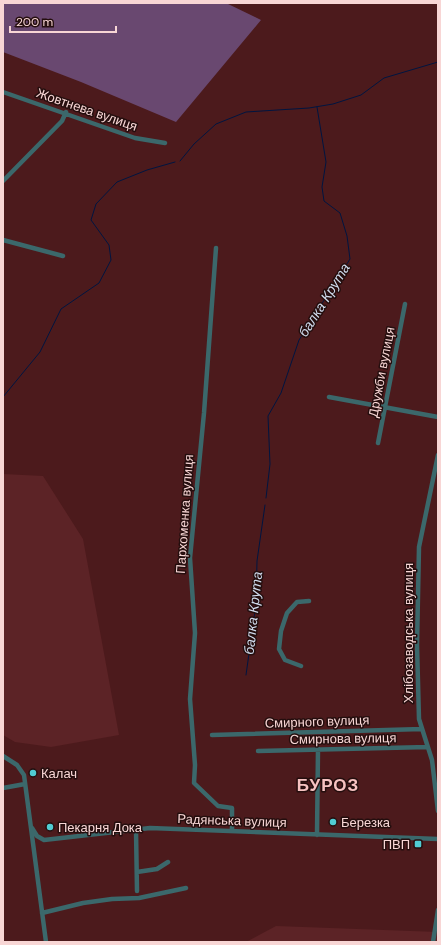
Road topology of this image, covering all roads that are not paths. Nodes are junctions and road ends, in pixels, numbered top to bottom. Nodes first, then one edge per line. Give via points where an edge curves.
1 (3, 92) edge
2 (66, 112) junction
3 (165, 143) dead end
4 (3, 181) edge
5 (3, 240) edge
6 (216, 248) dead end
7 (63, 256) dead end
8 (405, 304) dead end
9 (329, 397) dead end
10 (385, 407) junction
11 (438, 417) edge
12 (378, 444) dead end
13 (438, 455) edge
14 (309, 601) dead end
15 (301, 666) dead end
16 (422, 729) junction
17 (212, 735) dead end
18 (428, 747) junction
19 (318, 750) junction
20 (258, 751) dead end
21 (3, 756) edge
22 (438, 766) edge
23 (433, 771) junction
24 (25, 784) junction
25 (3, 788) edge
26 (437, 797) edge
27 (438, 811) edge
28 (32, 828) junction
29 (136, 830) junction
30 (232, 831) junction
31 (317, 835) junction
32 (438, 840) edge
33 (168, 862) dead end
34 (137, 872) junction
35 (186, 888) dead end
36 (137, 891) dead end
37 (438, 910) edge
38 (42, 913) junction
39 (46, 942) edge
40 (433, 942) edge

1 - 2 street, Жовтнева вулиця
2 - 3 street, Жовтнева вулиця via 135,138
2 - 4 street via 62,121
5 - 7 street
6 - 30 street, Пархоменка вулиця via 190,558 195,633 190,699 194,783 218,806 232,808
8 - 10 street, Дружби вулиця
9 - 10 street
10 - 11 street
10 - 12 street, Дружби вулиця
13 - 16 street, Хлібозаводська вулиця via 418,547 417,650 419,719
14 - 15 street via 297,602 287,613 281,632 279,649 285,660
16 - 17 street, Смирного вулиця
16 - 18 street, Хлібозаводська вулиця
18 - 19 street, Смирнова вулиця
18 - 23 street, Хлібозаводська вулиця
19 - 20 street, Смирнова вулиця
19 - 31 street
21 - 24 street via 17,765 24,776
22 - 23 street
23 - 26 street, Хлібозаводська вулиця
24 - 25 street
24 - 28 street
26 - 27 street, Хлібозаводська вулиця
28 - 29 street, Радянська вулиця via 37,836 44,840
28 - 38 street
29 - 30 street, Радянська вулиця via 150,828
29 - 34 street
30 - 31 street, Радянська вулиця
31 - 32 street, Радянська вулиця
33 - 34 street via 157,869
34 - 36 street
35 - 38 street via 139,898 83,903
37 - 40 street
38 - 39 street

